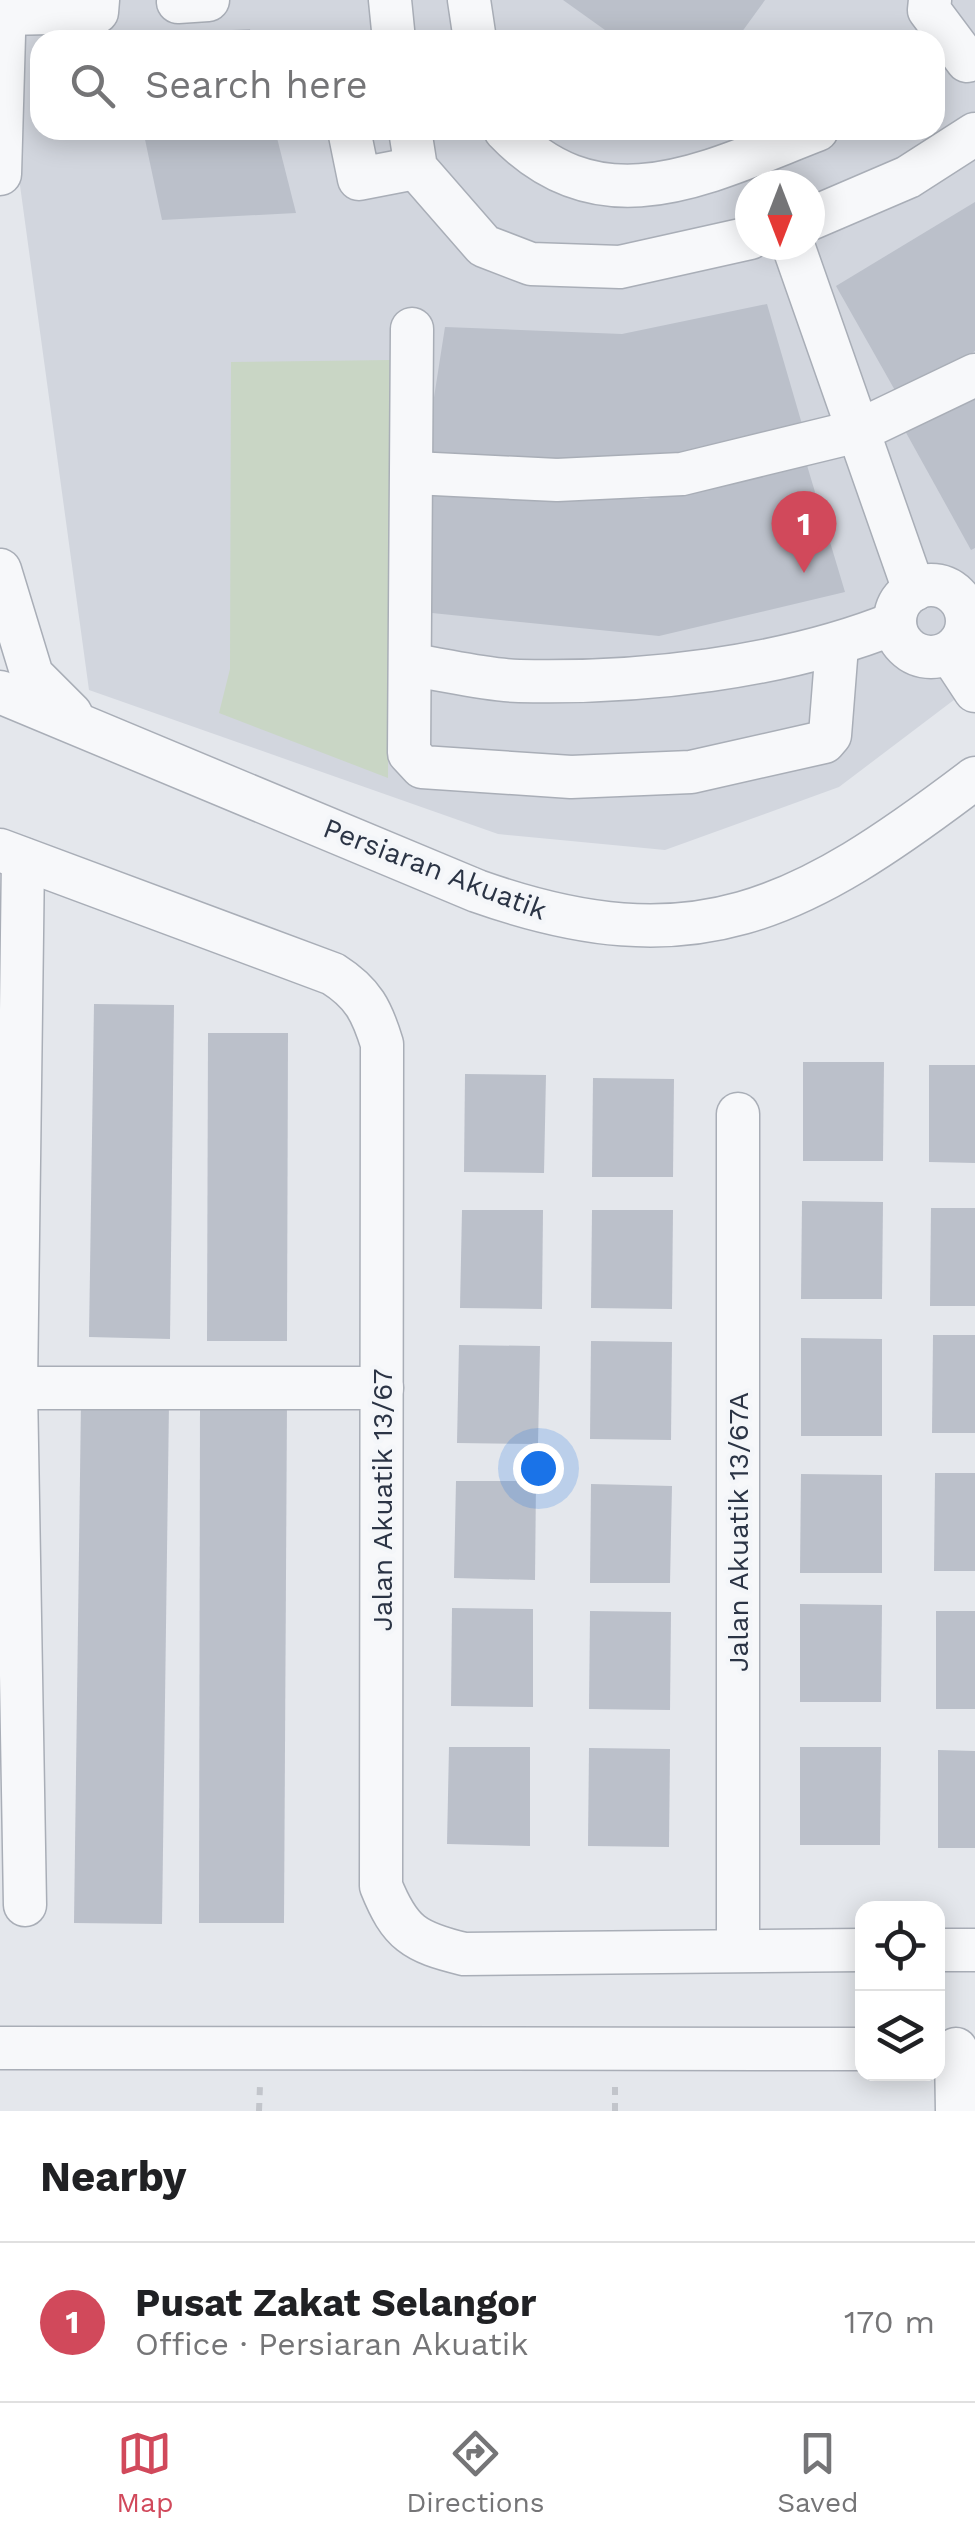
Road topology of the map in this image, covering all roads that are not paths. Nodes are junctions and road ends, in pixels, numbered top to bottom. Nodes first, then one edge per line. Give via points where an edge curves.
1 (98, 0) edge
2 (469, 0) edge
3 (930, 0) edge
4 (5, 7) edge
5 (473, 30) edge
6 (940, 30) edge
7 (945, 39) edge
8 (959, 63) edge
9 (975, 134) edge
10 (351, 140) edge
11 (515, 140) edge
12 (789, 140) edge
13 (413, 149) edge
14 (0, 174) edge
15 (825, 213) edge
16 (735, 241) edge
17 (798, 260) edge
18 (412, 329) dead end
19 (975, 375) edge
20 (858, 431) junction
21 (414, 473) junction
22 (0, 570) edge
23 (904, 606) junction
24 (970, 608) edge
25 (837, 646) junction
26 (950, 653) junction
27 (412, 665) junction
28 (975, 691) edge
29 (0, 692) edge
30 (78, 721) junction
31 (975, 778) edge
32 (12, 855) edge
33 (738, 1114) dead end
34 (8, 1388) edge
35 (382, 1388) junction
36 (25, 1905) dead end
37 (738, 1949) junction
38 (855, 1950) edge
39 (945, 1950) edge
40 (975, 1950) edge
41 (0, 2048) edge
42 (855, 2049) edge
43 (956, 2049) edge
44 (957, 2111) edge

1 - 4 street via 97,12
2 - 5 street
3 - 6 street
4 - 14 street
7 - 8 street
9 - 15 street via 908,177
10 - 13 street via 359,179
11 - 12 street via 532,158 606,188 658,186
13 - 16 street via 484,246 532,264 620,267
17 - 20 street
18 - 21 street
19 - 20 street
20 - 21 street via 682,474 557,480
20 - 23 street
21 - 27 street
22 - 30 street via 32,674
23 - 24 street via 938,586
23 - 25 street
23 - 26 street via 904,646 938,657
24 - 26 street via 966,634
25 - 27 street via 627,680 514,681
25 - 27 street via 830,736 824,742 691,772 571,777 422,767 409,753
26 - 28 street
29 - 30 street, Persiaran Akuatik
30 - 31 street, Persiaran Akuatik via 476,891 606,925 680,927 762,910 883,848
32 - 34 street
32 - 35 street, Jalan Akuatik 13/67 via 333,974 358,990 382,1044
33 - 37 street, Jalan Akuatik 13/67A
34 - 35 street
34 - 36 street
35 - 37 street, Jalan Akuatik 13/67 via 382,1886 396,1923 433,1947 464,1954
37 - 38 street, Jalan Akuatik 13/67
39 - 40 street
41 - 42 street
43 - 44 street

